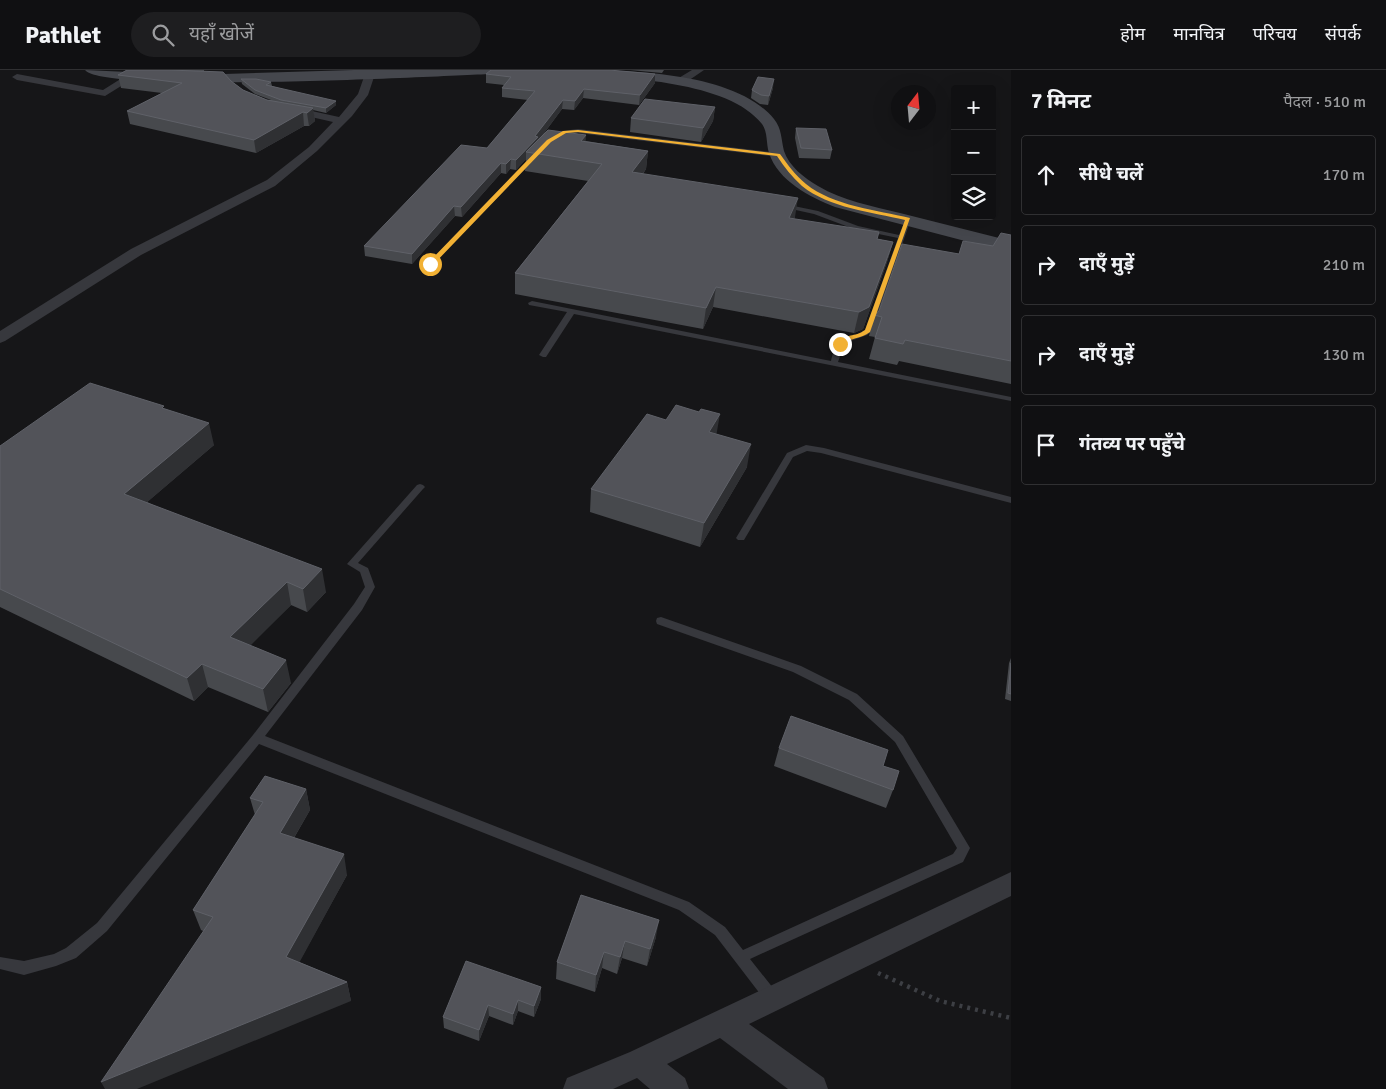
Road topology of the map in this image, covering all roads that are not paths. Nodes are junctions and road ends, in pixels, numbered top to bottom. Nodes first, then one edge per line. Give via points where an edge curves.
1 (32, 70) edge
2 (92, 70) edge
3 (491, 70) edge
4 (575, 70) edge
5 (698, 70) edge
6 (370, 74) junction
7 (130, 76) junction
8 (229, 79) junction
9 (680, 82) junction
10 (238, 91) edge
11 (274, 107) edge
12 (340, 120) junction
13 (549, 141) edge
14 (542, 148) edge
15 (778, 155) junction
16 (773, 204) edge
17 (908, 219) junction
18 (901, 238) junction
19 (1011, 247) edge
20 (430, 264) dead end
21 (532, 303) dead end
22 (572, 311) junction
23 (0, 338) edge
24 (543, 355) dead end
25 (834, 363) junction
26 (1011, 399) edge
27 (420, 487) dead end
28 (1011, 500) edge
29 (741, 538) dead end
30 (660, 621) dead end
31 (257, 738) junction
32 (1011, 883) edge
33 (741, 957) junction
34 (0, 963) edge
35 (772, 998) junction
36 (722, 1022) junction
37 (640, 1062) junction
38 (578, 1089) edge
39 (674, 1089) edge
40 (813, 1089) edge

1 - 7 street via 12,79 105,94
2 - 7 street
3 - 6 street
4 - 9 street
5 - 9 street
6 - 8 street
6 - 12 street via 363,95
7 - 8 street
8 - 10 street
9 - 15 street via 722,92 757,112 773,129
11 - 12 street
12 - 23 street via 313,149 271,183 136,252
13 - 15 lane via 564,132 578,131
14 - 20 lane
15 - 17 street via 794,176 824,197
16 - 18 lane via 816,212 856,228
17 - 18 lane
17 - 19 street
18 - 25 lane via 868,331 845,338
21 - 22 lane
22 - 24 lane
22 - 25 lane
25 - 26 lane
27 - 31 lane via 352,564 364,570 370,587
28 - 29 lane via 806,448 790,455
30 - 33 lane via 797,668 853,697 899,739 964,848 958,858
31 - 33 lane via 684,906 720,930
31 - 34 lane via 102,927 71,953 56,960 24,968
32 - 35 street
33 - 35 lane
35 - 36 street
36 - 37 street
36 - 40 street
37 - 38 street
37 - 39 street

